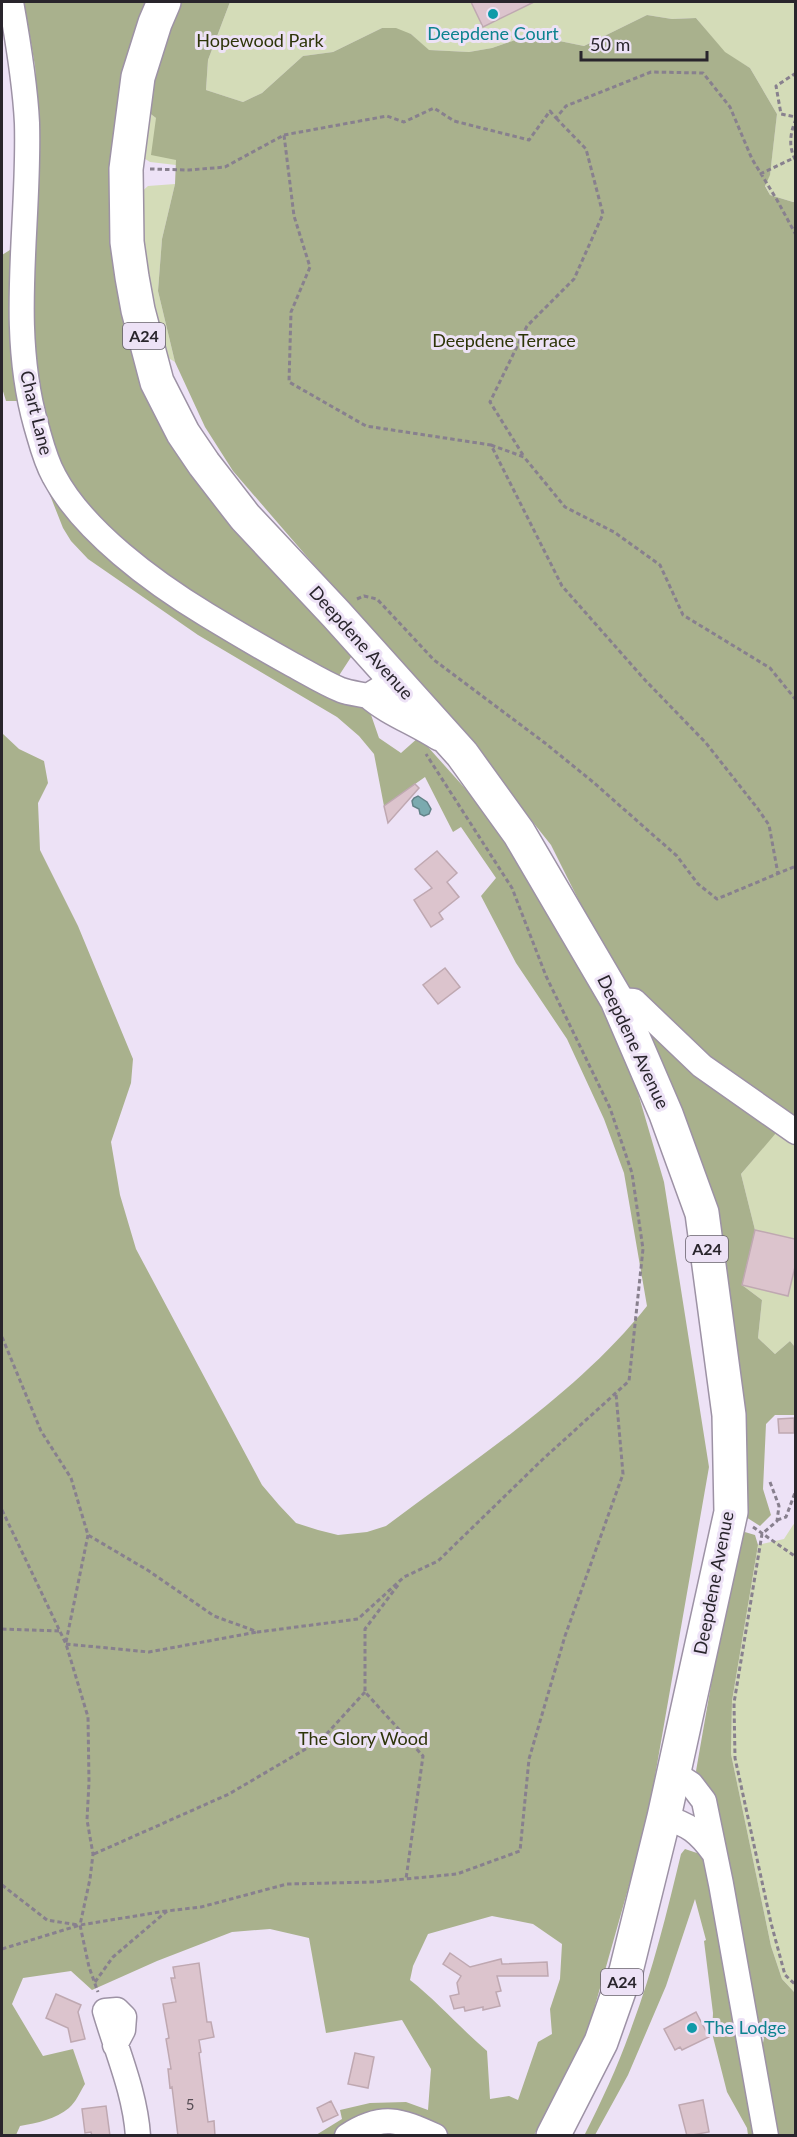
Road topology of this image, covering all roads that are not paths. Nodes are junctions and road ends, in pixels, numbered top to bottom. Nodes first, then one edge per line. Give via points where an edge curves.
1 (11, 2) edge
2 (164, 2) edge
3 (380, 688) junction
4 (617, 1000) junction
5 (795, 1132) edge
6 (674, 1773) junction
7 (664, 1817) junction
8 (715, 1855) junction
9 (105, 2011) road end
10 (138, 2136) edge
11 (347, 2136) edge
12 (435, 2136) edge
13 (552, 2136) edge
14 (766, 2136) edge

1 - 3 street, Chart Lane via 27,123 22,346 33,414 54,476 84,518 105,539 194,608 342,690
2 - 3 highway, Deepdene Avenue / A24 via 138,77 126,169 127,242 132,277 157,382 204,464 245,517 336,614
3 - 4 highway, Deepdene Avenue / A24 via 462,754 519,833
4 - 5 street via 634,1001 702,1066
4 - 6 highway, Deepdene Avenue / A24 via 666,1114 702,1213 729,1415 731,1512
6 - 7 highway, Deepdene Avenue / A24
6 - 8 street via 691,1784 704,1801
7 - 8 street via 693,1828
7 - 13 highway, Deepdene Avenue / A24 via 626,1971 601,2042
8 - 14 street
9 - 10 street via 117,2010 124,2016 123,2030 115,2045 132,2095
11 - 12 street via 370,2123 392,2120

